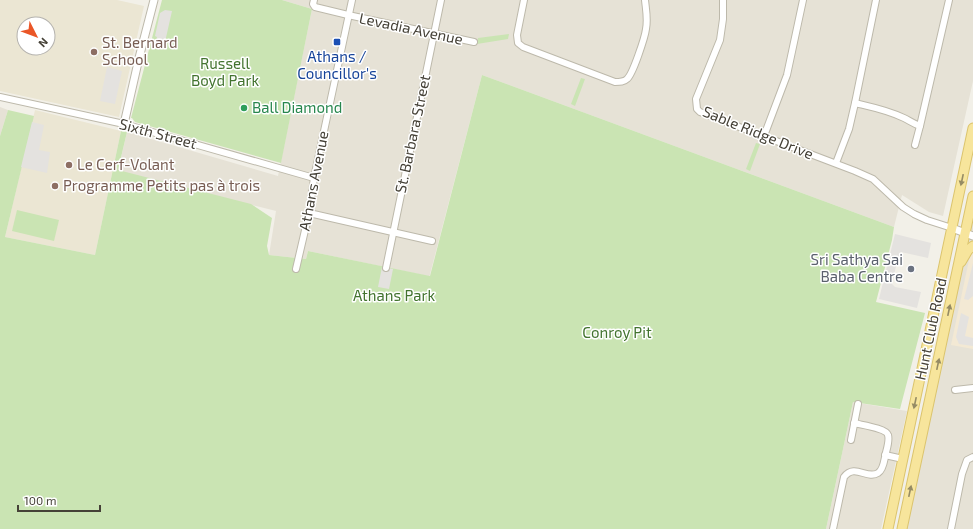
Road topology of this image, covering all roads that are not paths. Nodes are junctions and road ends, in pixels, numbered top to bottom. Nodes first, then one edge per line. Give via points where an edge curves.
1 (154, 0) edge
2 (314, 0) edge
3 (352, 0) edge
4 (441, 0) edge
5 (524, 0) edge
6 (645, 0) edge
7 (722, 0) edge
8 (803, 0) edge
9 (876, 0) edge
10 (949, 0) edge
11 (348, 15) junction
12 (434, 33) junction
13 (474, 42) dead end
14 (0, 97) edge
15 (855, 103) junction
16 (124, 124) junction
17 (920, 126) junction
18 (973, 128) edge
19 (764, 136) junction
20 (915, 145) dead end
21 (836, 163) junction
22 (314, 178) junction
23 (973, 197) edge
24 (973, 212) edge
25 (309, 213) junction
26 (952, 228) junction
27 (393, 232) junction
28 (969, 234) edge
29 (432, 241) dead end
30 (973, 246) edge
31 (386, 268) dead end
32 (957, 268) junction
33 (296, 269) dead end
34 (973, 388) edge
35 (955, 390) dead end
36 (858, 404) dead end
37 (854, 423) junction
38 (851, 440) dead end
39 (885, 455) junction
40 (973, 457) edge
41 (903, 459) junction
42 (833, 529) edge
43 (888, 529) edge
44 (902, 529) edge
45 (951, 529) edge

1 - 16 street
2 - 11 street, Levadia Avenue via 315,7
3 - 11 street, Athans Avenue
4 - 12 street, St. Barbara Street
5 - 6 street via 517,35 518,43 615,82 624,81 630,76 642,45 646,29
7 - 19 street, Sable Ridge Drive via 720,40 696,99 697,109 703,114
8 - 19 street via 787,75
9 - 15 street
10 - 17 street
11 - 12 street, Levadia Avenue
11 - 22 street, Athans Avenue
12 - 13 street, Levadia Avenue
12 - 27 street, St. Barbara Street
14 - 16 street, Sixth Street
15 - 17 street via 878,108
15 - 21 street
16 - 22 street, Sixth Street
17 - 20 street
18 -> 26 main road, Hunt Club Road
19 - 21 street, Sable Ridge Drive
21 - 26 street, Sable Ridge Drive via 873,179 914,214
22 - 25 street, Athans Avenue
23 - 24 main road
23 - 28 main road, Hunt Club Road
25 - 27 street
25 - 33 street, Athans Avenue
26 - 28 street
26 -> 41 main road, Hunt Club Road
27 - 29 street
27 - 31 street, St. Barbara Street
28 - 32 main road, Hunt Club Road
30 - 32 main road
44 -> 32 main road, Hunt Club Road
34 - 35 street
36 - 37 street
37 - 38 street
37 - 39 street via 887,433
39 - 41 street
39 - 42 street via 879,473 873,475 851,471 844,477
40 - 45 street via 967,460 962,474
41 - 43 main road, Hunt Club Road

